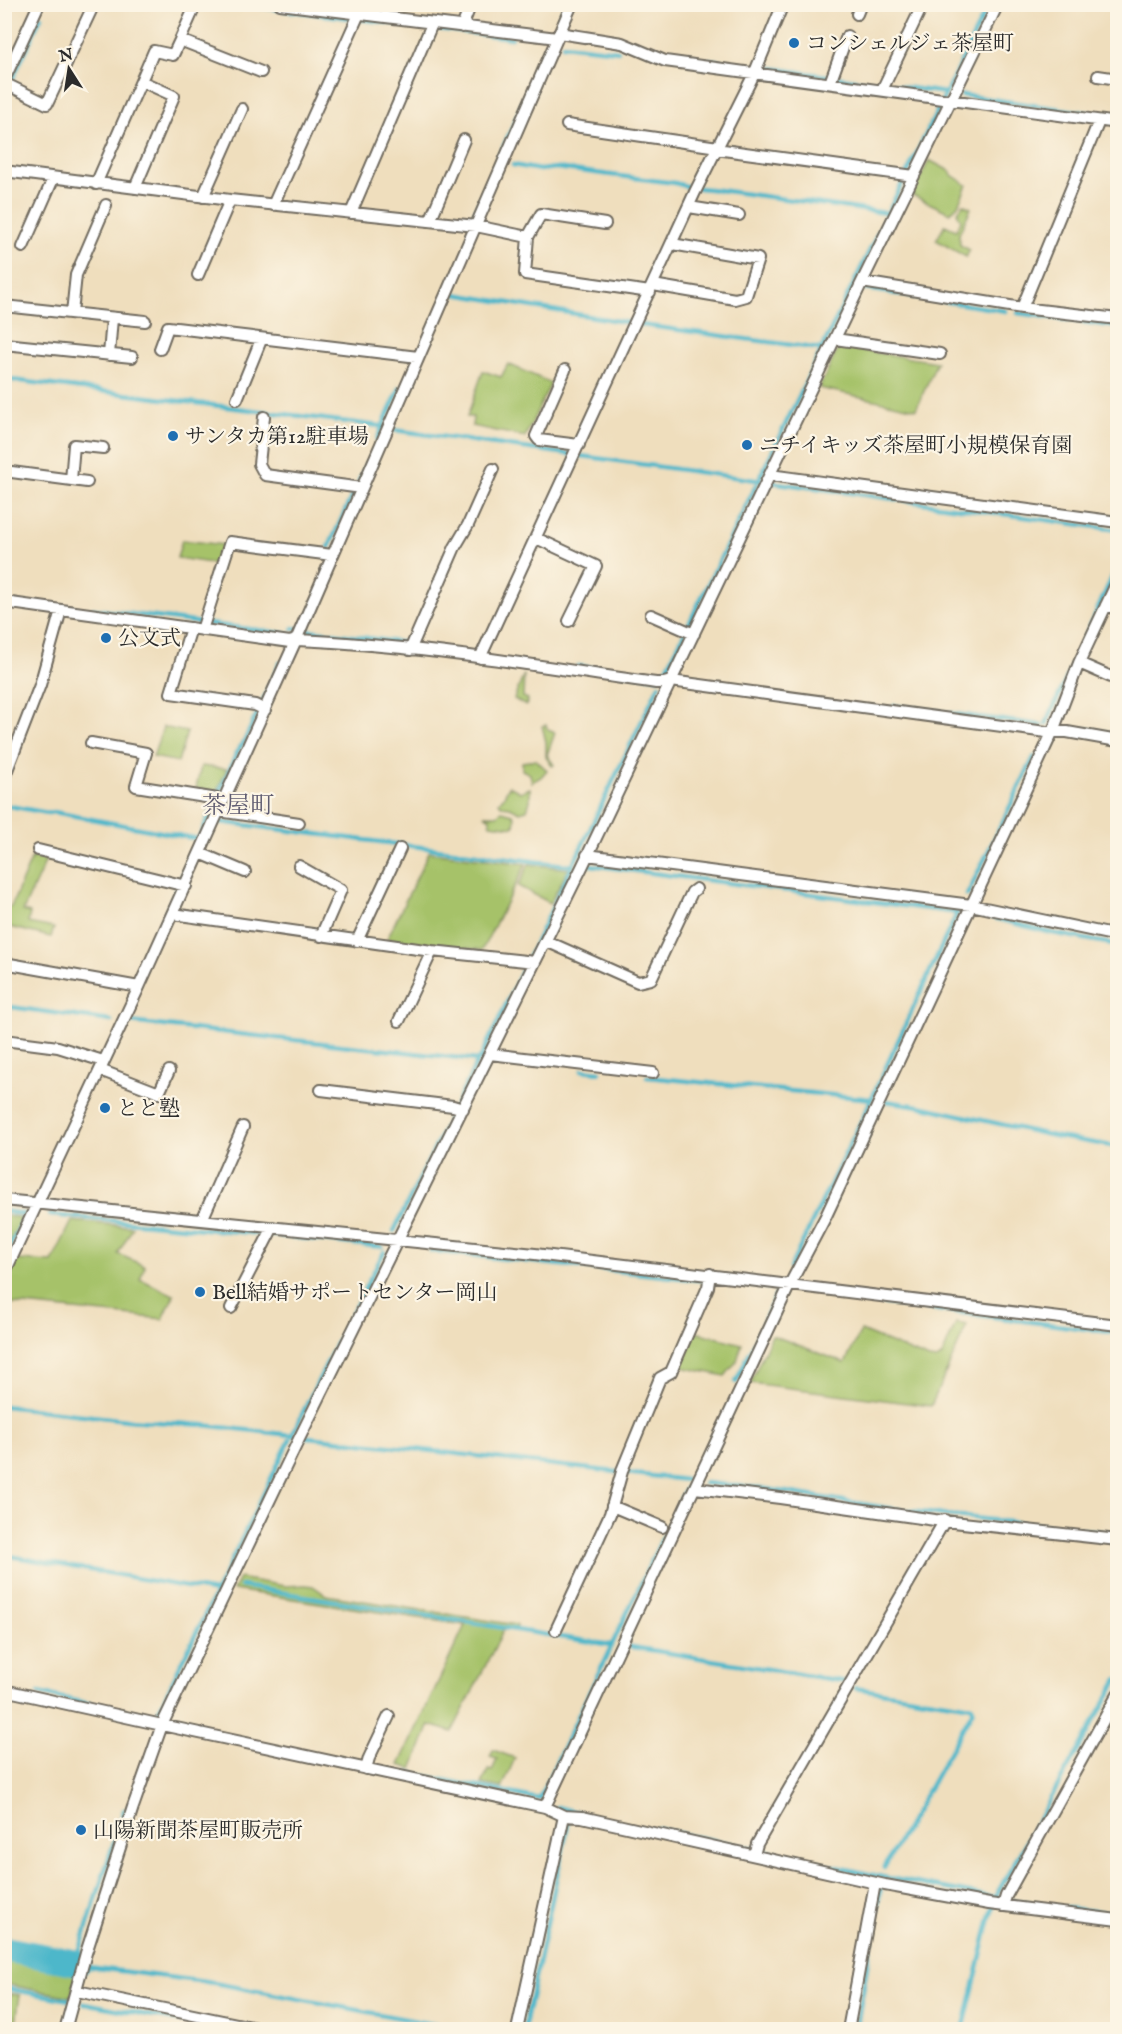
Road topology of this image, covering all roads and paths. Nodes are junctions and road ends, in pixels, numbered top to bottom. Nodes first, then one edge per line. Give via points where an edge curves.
1 (39, 4) edge
2 (94, 4) edge
3 (196, 4) edge
4 (280, 4) edge
5 (471, 4) edge
6 (572, 4) edge
7 (783, 4) edge
8 (923, 4) edge
9 (994, 6) edge
10 (358, 14) edge
11 (462, 27) junction
12 (430, 28) junction
13 (558, 36) junction
14 (847, 36) dead end
15 (180, 40) junction
16 (261, 72) dead end
17 (754, 72) junction
18 (1098, 76) dead end
19 (832, 78) junction
20 (1118, 79) edge
21 (141, 81) junction
22 (4, 82) edge
23 (884, 86) junction
24 (946, 100) junction
25 (242, 109) dead end
26 (1100, 121) junction
27 (1118, 123) edge
28 (567, 125) dead end
29 (464, 140) dead end
30 (717, 148) junction
31 (4, 171) edge
32 (913, 176) junction
33 (53, 178) junction
34 (96, 184) junction
35 (135, 188) junction
36 (203, 196) junction
37 (230, 200) junction
38 (106, 205) dead end
39 (273, 205) junction
40 (689, 207) junction
41 (351, 213) junction
42 (739, 215) dead end
43 (430, 221) junction
44 (605, 224) dead end
45 (476, 226) junction
46 (528, 237) junction
47 (672, 244) junction
48 (23, 247) dead end
49 (198, 275) dead end
50 (860, 287) junction
51 (651, 288) junction
52 (4, 306) edge
53 (1022, 308) junction
54 (72, 313) junction
55 (112, 318) junction
56 (1118, 319) edge
57 (145, 321) dead end
58 (835, 339) junction
59 (261, 340) junction
60 (4, 344) edge
61 (160, 349) dead end
62 (940, 354) dead end
63 (109, 355) junction
64 (132, 357) dead end
65 (418, 357) junction
66 (565, 370) dead end
67 (237, 399) dead end
68 (264, 417) dead end
69 (103, 448) dead end
70 (577, 451) junction
71 (493, 469) dead end
72 (4, 471) edge
73 (768, 479) junction
74 (71, 480) junction
75 (87, 482) dead end
76 (362, 488) junction
77 (1118, 522) edge
78 (536, 538) junction
79 (332, 555) junction
80 (1118, 580) edge
81 (4, 602) edge
82 (1106, 604) junction
83 (1118, 609) edge
84 (61, 610) junction
85 (651, 615) dead end
86 (569, 621) dead end
87 (200, 627) junction
88 (688, 631) junction
89 (300, 632) junction
90 (412, 646) junction
91 (482, 654) junction
92 (1079, 663) junction
93 (1118, 680) edge
94 (664, 682) junction
95 (262, 708) junction
96 (1053, 731) junction
97 (1118, 741) edge
98 (91, 742) dead end
99 (4, 778) edge
100 (224, 800) junction
101 (219, 811) junction
102 (299, 823) dead end
103 (400, 849) dead end
104 (38, 850) dead end
105 (200, 853) junction
106 (584, 861) junction
107 (299, 866) dead end
108 (245, 872) dead end
109 (181, 884) junction
110 (696, 889) dead end
111 (971, 905) junction
112 (173, 914) junction
113 (321, 936) junction
114 (1118, 936) edge
115 (357, 941) junction
116 (546, 941) junction
117 (432, 951) junction
118 (530, 961) junction
119 (4, 963) edge
120 (139, 987) junction
121 (399, 1021) dead end
122 (4, 1040) edge
123 (489, 1057) junction
124 (101, 1065) junction
125 (169, 1071) dead end
126 (652, 1073) dead end
127 (321, 1090) dead end
128 (458, 1108) junction
129 (243, 1127) dead end
130 (4, 1200) edge
131 (39, 1203) junction
132 (202, 1220) junction
133 (270, 1232) junction
134 (399, 1240) junction
135 (4, 1274) edge
136 (709, 1280) junction
137 (790, 1284) junction
138 (231, 1308) dead end
139 (1118, 1325) edge
140 (695, 1488) junction
141 (612, 1506) junction
142 (945, 1521) junction
143 (662, 1527) dead end
144 (1118, 1540) edge
145 (556, 1630) dead end
146 (4, 1690) edge
147 (1118, 1694) edge
148 (389, 1716) dead end
149 (162, 1725) junction
150 (367, 1764) junction
151 (545, 1807) junction
152 (569, 1816) junction
153 (755, 1850) junction
154 (879, 1884) junction
155 (1000, 1903) junction
156 (1118, 1920) edge
157 (77, 1991) junction
158 (237, 2026) edge
159 (65, 2030) edge
160 (266, 2030) edge
161 (517, 2030) edge
162 (848, 2030) edge

1 - 22 street
2 - 22 street via 47,104
3 - 15 street
4 - 10 street
5 - 11 street
6 - 13 street
7 - 17 street
8 - 23 street
9 - 24 street
10 - 12 street
10 - 39 street
11 - 12 street
11 - 13 street
12 - 41 street
13 - 17 street via 622,43 665,61
13 - 45 street
14 - 19 street
15 - 16 street
15 - 21 street via 173,55 154,51
17 - 19 street
17 - 30 street
18 - 20 street
19 - 23 street
21 - 34 street
21 - 35 street via 174,96
23 - 24 street
24 - 26 street
24 - 32 street
25 - 36 street
26 - 27 street
26 - 53 street
28 - 30 street
29 - 43 street
30 - 32 street
30 - 40 street
31 - 33 street
32 - 50 street
33 - 34 street
33 - 48 street
34 - 35 street
35 - 36 street
36 - 37 street
37 - 39 street
37 - 49 street
38 - 54 street via 76,275
39 - 41 street
40 - 42 street
40 - 47 street
41 - 43 street
43 - 45 street
44 - 46 street via 541,214
45 - 46 street
45 - 65 street
46 - 51 street via 525,274
47 - 51 street
47 - 51 street via 758,259 746,296
50 - 53 street
50 - 58 street
51 - 70 street
52 - 54 street
53 - 56 street
54 - 55 street
55 - 57 street
55 - 63 street
58 - 62 street
58 - 73 street
59 - 61 street via 168,327
59 - 65 street
59 - 67 street
60 - 63 street
63 - 64 street
65 - 76 street
66 - 70 street via 536,436
68 - 76 street via 260,464 266,475
69 - 74 street via 74,445
70 - 78 street
71 - 90 street
72 - 74 street
73 - 77 street
73 - 88 street
74 - 75 street
76 - 79 street
78 - 86 street via 596,566
78 - 91 street
79 - 87 street via 230,542
79 - 89 street
80 - 82 street
81 - 84 street
82 - 83 street
82 - 92 street
84 - 87 street
84 - 99 street via 40,685
85 - 88 street
87 - 89 street via 290,642
87 - 95 street via 171,693
88 - 94 street
89 - 90 street via 341,642
89 - 95 street
90 - 91 street
91 - 94 street
92 - 93 street
92 - 96 street
94 - 96 street
94 - 106 street
95 - 100 street
96 - 97 street
96 - 111 street
98 - 100 street via 146,753 136,786
100 - 101 street
101 - 102 street
101 - 105 street
103 - 115 street
104 - 109 street
105 - 108 street
105 - 109 street
106 - 111 street
106 - 116 street
107 - 113 street via 341,890
109 - 112 street
110 - 116 street via 651,979 638,981
111 - 114 street
111 - 137 street via 826,1216
112 - 113 street
112 - 120 street
113 - 115 street
115 - 117 street
116 - 118 street
117 - 118 street
117 - 121 street
118 - 123 street
119 - 120 street
120 - 124 street
122 - 124 street via 58,1047
123 - 126 street
123 - 128 street
124 - 125 street via 159,1094
124 - 131 street
127 - 128 street
128 - 134 street
129 - 132 street
130 - 131 street
131 - 132 street
131 - 135 street
132 - 133 street
133 - 134 street
133 - 138 street
134 - 136 street
134 - 149 street
136 - 137 street
136 - 141 street via 671,1372 660,1378 621,1473
137 - 139 street
137 - 140 street
140 - 142 street
140 - 151 street
141 - 143 street
141 - 145 street
142 - 144 street
142 - 153 street
146 - 149 street
147 - 155 street
148 - 150 street
149 - 150 street
149 - 157 street
150 - 151 street
151 - 152 street
152 - 153 street
152 - 161 street
153 - 154 street
154 - 155 street
154 - 162 street
155 - 156 street
157 - 158 street
157 - 159 street
158 - 160 street

